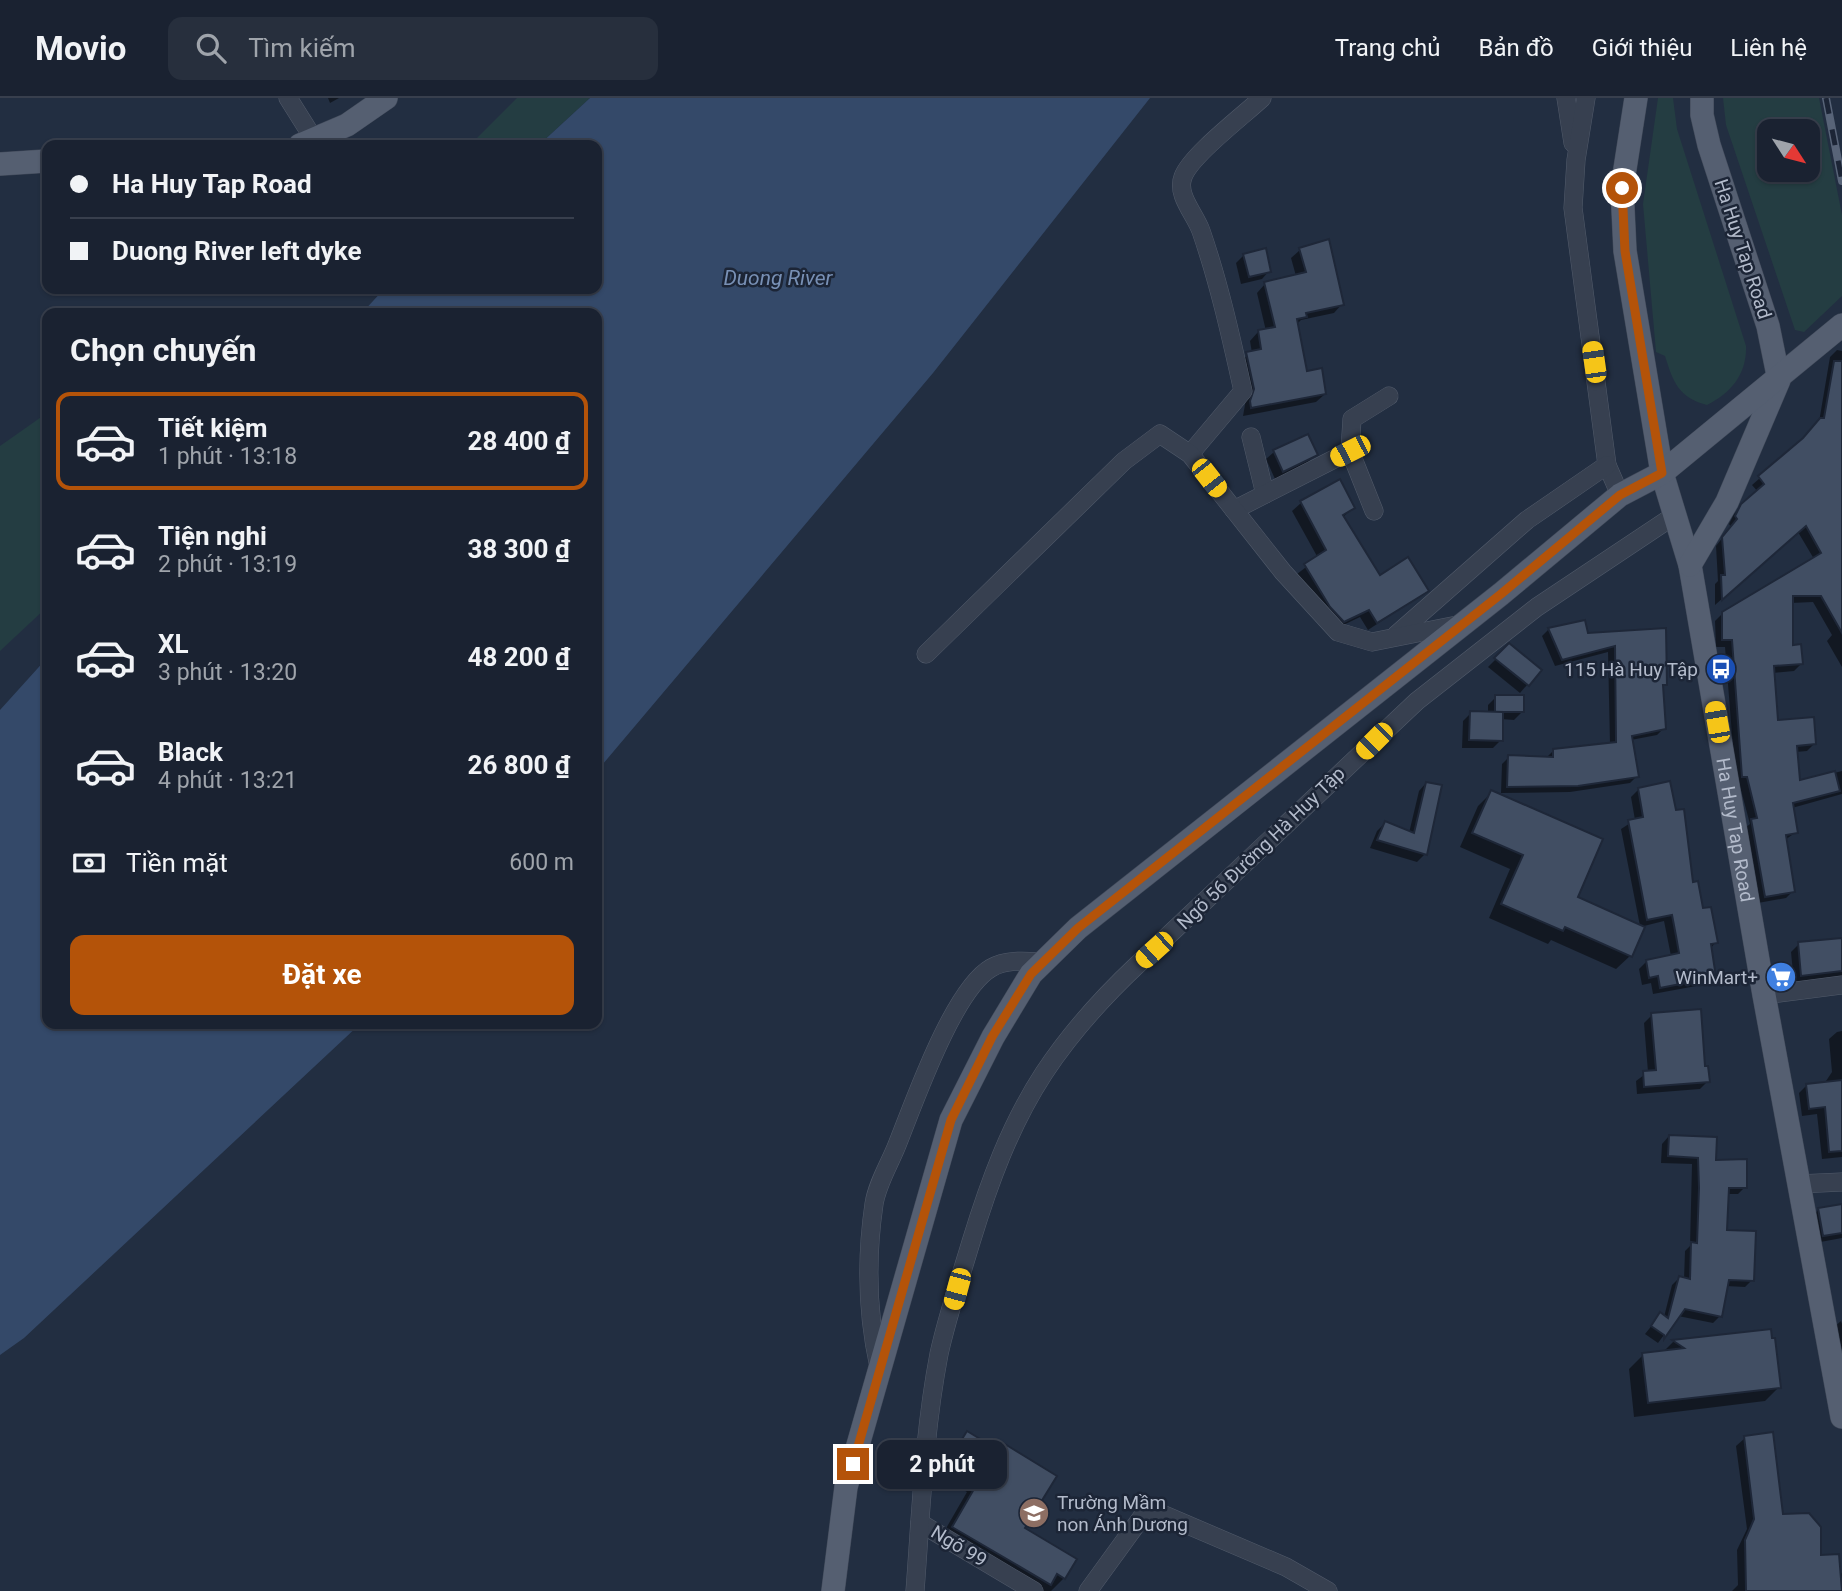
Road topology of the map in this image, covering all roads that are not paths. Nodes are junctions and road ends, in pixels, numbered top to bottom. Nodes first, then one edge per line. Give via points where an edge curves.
1 (288, 98) edge
2 (386, 98) edge
3 (1262, 98) edge
4 (1566, 98) edge
5 (1586, 98) edge
6 (1636, 98) edge
7 (1702, 98) edge
8 (306, 140) edge
9 (314, 140) edge
10 (1576, 160) junction
11 (42, 161) edge
12 (0, 164) edge
13 (1842, 326) edge
14 (1779, 380) junction
15 (1389, 396) dead end
16 (1251, 437) dead end
17 (1350, 451) junction
18 (1190, 454) junction
19 (1607, 465) junction
20 (1662, 473) junction
21 (1265, 494) junction
22 (1620, 495) junction
23 (1234, 510) junction
24 (1374, 511) dead end
25 (1675, 514) junction
26 (1690, 565) junction
27 (1462, 624) junction
28 (1393, 638) junction
29 (926, 654) dead end
30 (1043, 961) junction
31 (1842, 985) edge
32 (1764, 995) junction
33 (1842, 1182) edge
34 (1798, 1184) junction
35 (880, 1372) junction
36 (1842, 1417) edge
37 (920, 1523) junction
38 (833, 1591) edge
39 (915, 1591) edge
40 (1034, 1591) edge
41 (1088, 1591) edge
42 (1328, 1591) edge

1 - 8 street
2 - 9 main road via 347,125
3 - 18 street via 1191,163 1182,178 1182,193 1215,270 1243,391
4 - 10 street
5 - 10 street
6 - 20 main road via 1622,188 1625,251
7 - 14 main road, Ha Huy Tap Road via 1709,145 1768,326
10 - 19 street via 1573,208
11 - 12 main road
13 - 14 main road
14 - 20 main road
14 - 26 main road via 1727,502
15 - 17 street via 1352,419
16 - 21 street
17 - 21 street
17 - 24 street
18 - 23 street
18 - 29 street via 1160,434 1124,461
19 - 22 street
19 - 28 street via 1527,520
20 - 22 main road
20 - 25 main road, Ha Huy Tap Road
21 - 23 street
22 - 27 main road
23 - 28 street via 1338,632 1372,642
25 - 26 main road, Ha Huy Tap Road
25 - 37 street, Ngõ 56 Đường Hà Huy Tập via 1537,607 1417,701 1127,974 1069,1037 1020,1115 977,1224 939,1354
26 - 32 main road, Ha Huy Tap Road
27 - 28 street
27 - 30 main road via 1078,928
30 - 35 main road via 992,1037 951,1120
30 - 35 street via 1004,963 981,976 932,1059 875,1200 868,1290
31 - 32 street
32 - 34 main road, Ha Huy Tap Road
33 - 34 street
34 - 36 main road, Ha Huy Tap Road
35 - 38 main road via 846,1487
37 - 39 street, Ngõ 56 Đường Hà Huy Tập
37 - 40 street, Ngõ 99
41 - 42 street via 1144,1514 1155,1511 1286,1567

